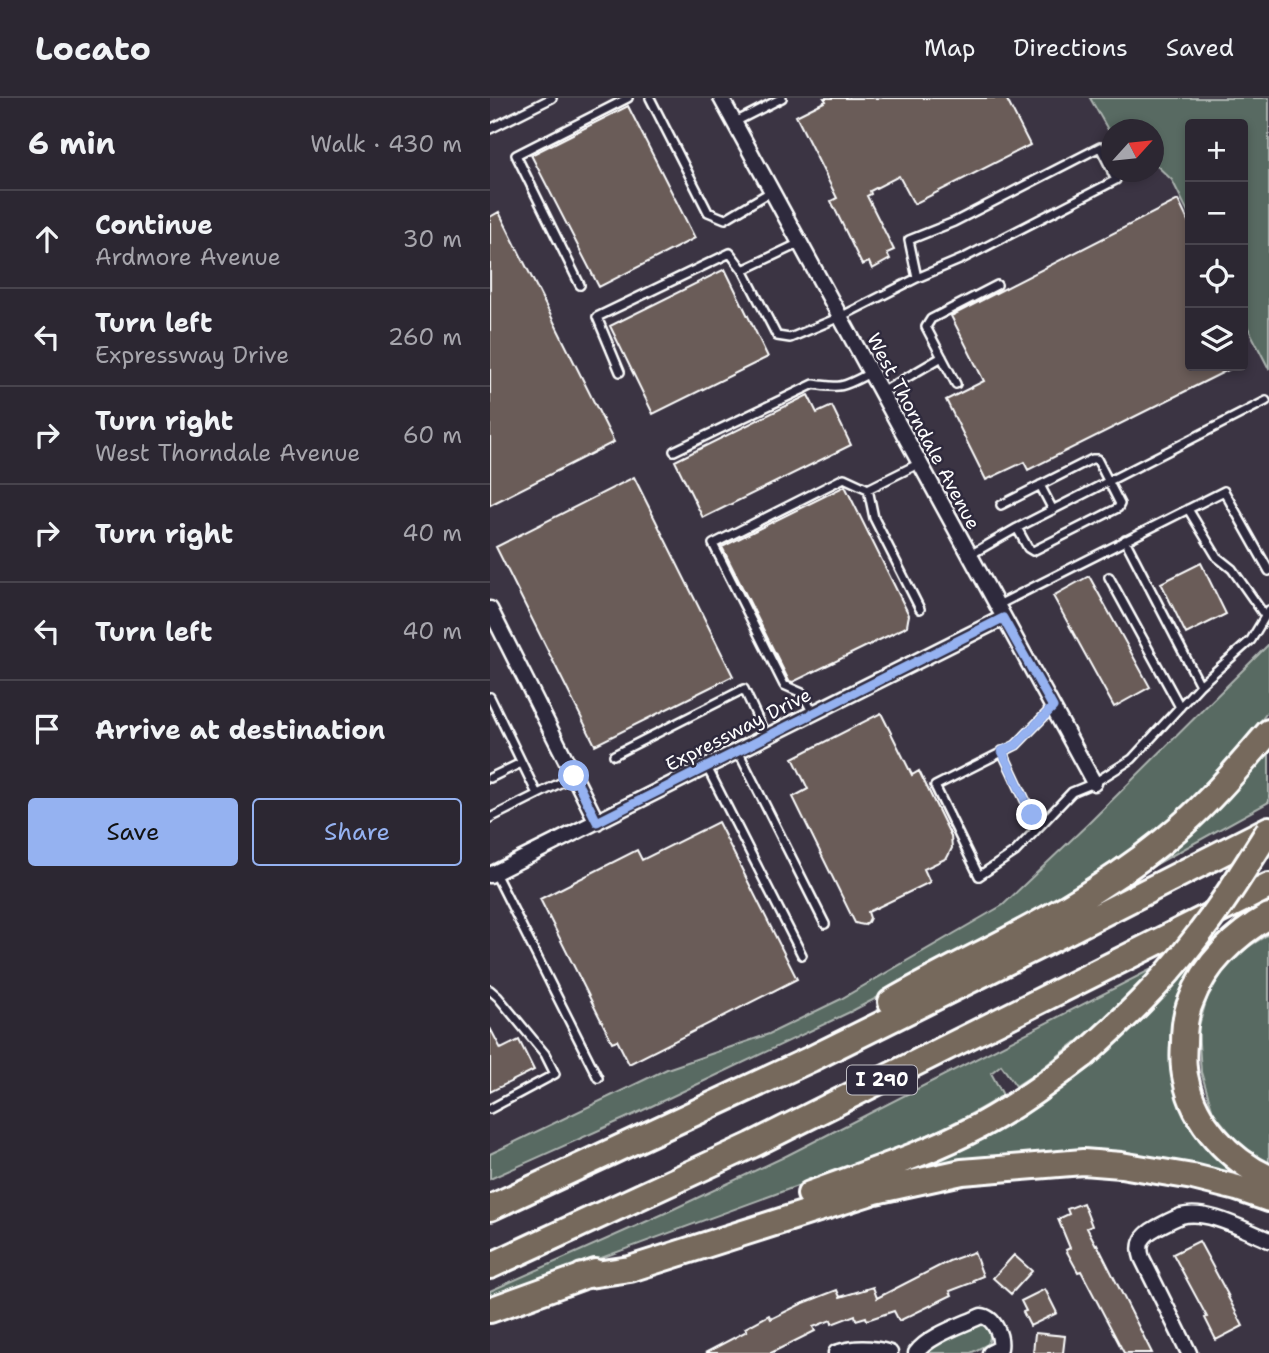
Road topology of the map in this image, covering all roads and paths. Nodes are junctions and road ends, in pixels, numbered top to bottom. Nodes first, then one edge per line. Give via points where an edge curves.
1 (552, 98) edge
2 (628, 98) edge
3 (650, 98) edge
4 (721, 98) edge
5 (782, 98) edge
6 (734, 122) junction
7 (490, 128) edge
8 (1101, 150) edge
9 (1112, 182) edge
10 (772, 191) junction
11 (800, 243) junction
12 (743, 270) junction
13 (917, 278) junction
14 (580, 285) dead end
15 (996, 285) dead end
16 (840, 317) junction
17 (942, 357) junction
18 (620, 372) dead end
19 (871, 373) junction
20 (956, 384) dead end
21 (881, 392) junction
22 (1266, 401) dead end
23 (674, 451) dead end
24 (920, 463) junction
25 (1109, 481) junction
26 (1040, 485) junction
27 (868, 489) junction
28 (1001, 505) dead end
29 (1188, 509) junction
30 (1053, 510) junction
31 (1017, 528) junction
32 (1125, 540) junction
33 (969, 555) junction
34 (1269, 571) edge
35 (1109, 577) dead end
36 (490, 609) edge
37 (920, 609) dead end
38 (1000, 612) junction
39 (1267, 613) edge
40 (1200, 685) junction
41 (490, 697) edge
42 (1053, 707) junction
43 (1180, 707) junction
44 (813, 713) junction
45 (1269, 732) edge
46 (766, 736) junction
47 (738, 751) junction
48 (1002, 751) junction
49 (614, 755) dead end
50 (521, 763) junction
51 (707, 766) junction
52 (574, 776) junction
53 (490, 779) edge
54 (1094, 783) junction
55 (537, 794) junction
56 (490, 818) edge
57 (597, 822) junction
58 (1038, 828) junction
59 (1269, 830) edge
60 (492, 874) edge
61 (1269, 886) edge
62 (1269, 916) edge
63 (825, 924) dead end
64 (802, 955) dead end
65 (490, 990) edge
66 (598, 1078) dead end
67 (718, 1103) junction
68 (490, 1109) edge
69 (1054, 1165) junction
70 (1269, 1178) edge
71 (1269, 1199) edge
72 (490, 1208) edge
73 (1269, 1216) edge
74 (1269, 1240) edge
75 (490, 1266) edge
76 (582, 1276) junction
77 (490, 1310) edge
78 (836, 1353) edge
79 (890, 1353) edge
80 (916, 1353) edge
81 (990, 1353) edge
82 (1189, 1353) edge

1 - 7 lane
2 - 14 lane via 516,155
3 - 10 lane via 708,212 725,219
4 - 6 street, West Thorndale Avenue
5 - 6 lane
6 - 10 street, West Thorndale Avenue
8 - 13 lane via 909,240
9 - 13 lane
10 - 11 street, West Thorndale Avenue
11 - 12 lane
11 - 16 street, West Thorndale Avenue
12 - 16 lane via 777,336 790,338
12 - 18 lane via 730,253 597,317
13 - 16 lane
15 - 17 lane via 930,318 926,327
16 - 19 street, West Thorndale Avenue
17 - 20 lane
17 - 21 lane
19 - 21 street, West Thorndale Avenue
19 - 23 lane via 836,388 814,384
21 - 24 street, West Thorndale Avenue
22 - 25 lane
24 - 27 lane
24 - 33 street, West Thorndale Avenue
25 - 26 lane via 1093,459
25 - 30 lane
25 - 31 lane via 1118,508 1033,551
26 - 28 lane
26 - 30 lane
27 - 37 lane via 874,518
27 - 44 lane via 844,478 713,544 784,685 802,692
29 - 32 lane
29 - 34 lane via 1224,491
29 - 39 lane via 1217,557 1233,569
30 - 31 lane
31 - 33 lane
32 - 38 lane
32 - 40 lane
33 - 38 street, West Thorndale Avenue
35 - 43 lane
36 - 52 street
38 - 42 street, West Thorndale Avenue
38 - 44 street, Expressway Drive
39 - 40 lane via 1251,640
40 - 43 lane
41 - 50 lane
42 - 48 lane via 1016,745
42 - 54 street, West Thorndale Avenue
43 - 54 lane via 1132,759
44 - 46 street, Expressway Drive
45 - 67 highway via 1183,824 1095,890 907,992
46 - 47 street, Expressway Drive
46 - 49 lane via 744,690
47 - 51 street, Expressway Drive
47 - 63 lane
48 - 58 lane
48 - 58 lane via 935,786 979,876 1015,852
50 - 53 lane
50 - 55 lane
51 - 57 street, Expressway Drive
51 - 64 lane
52 - 55 lane
52 - 57 street
54 - 58 lane via 1072,792
55 - 56 lane
57 - 60 street, Expressway Drive
59 - 67 highway, I 290
59 - 76 highway, bridge via 1228,895 1167,973 1084,1055 1016,1104 927,1150
60 - 66 lane
61 - 75 highway, I 290 via 752,1145
62 - 70 highway via 1231,943 1202,979 1190,1001 1183,1053 1186,1081 1197,1112 1213,1136 1234,1157
65 - 68 lane via 545,1054 555,1074
67 - 72 highway, I 290
69 - 71 highway via 1121,1164 1204,1180
69 - 73 highway via 1174,1184
69 - 76 highway via 962,1172 875,1191 630,1269
74 - 82 street via 1207,1216 1191,1215 1171,1220 1143,1237 1142,1258
76 - 77 highway
78 - 79 street via 870,1348
80 - 81 street via 930,1340 981,1316 993,1322 1001,1340 1000,1348

